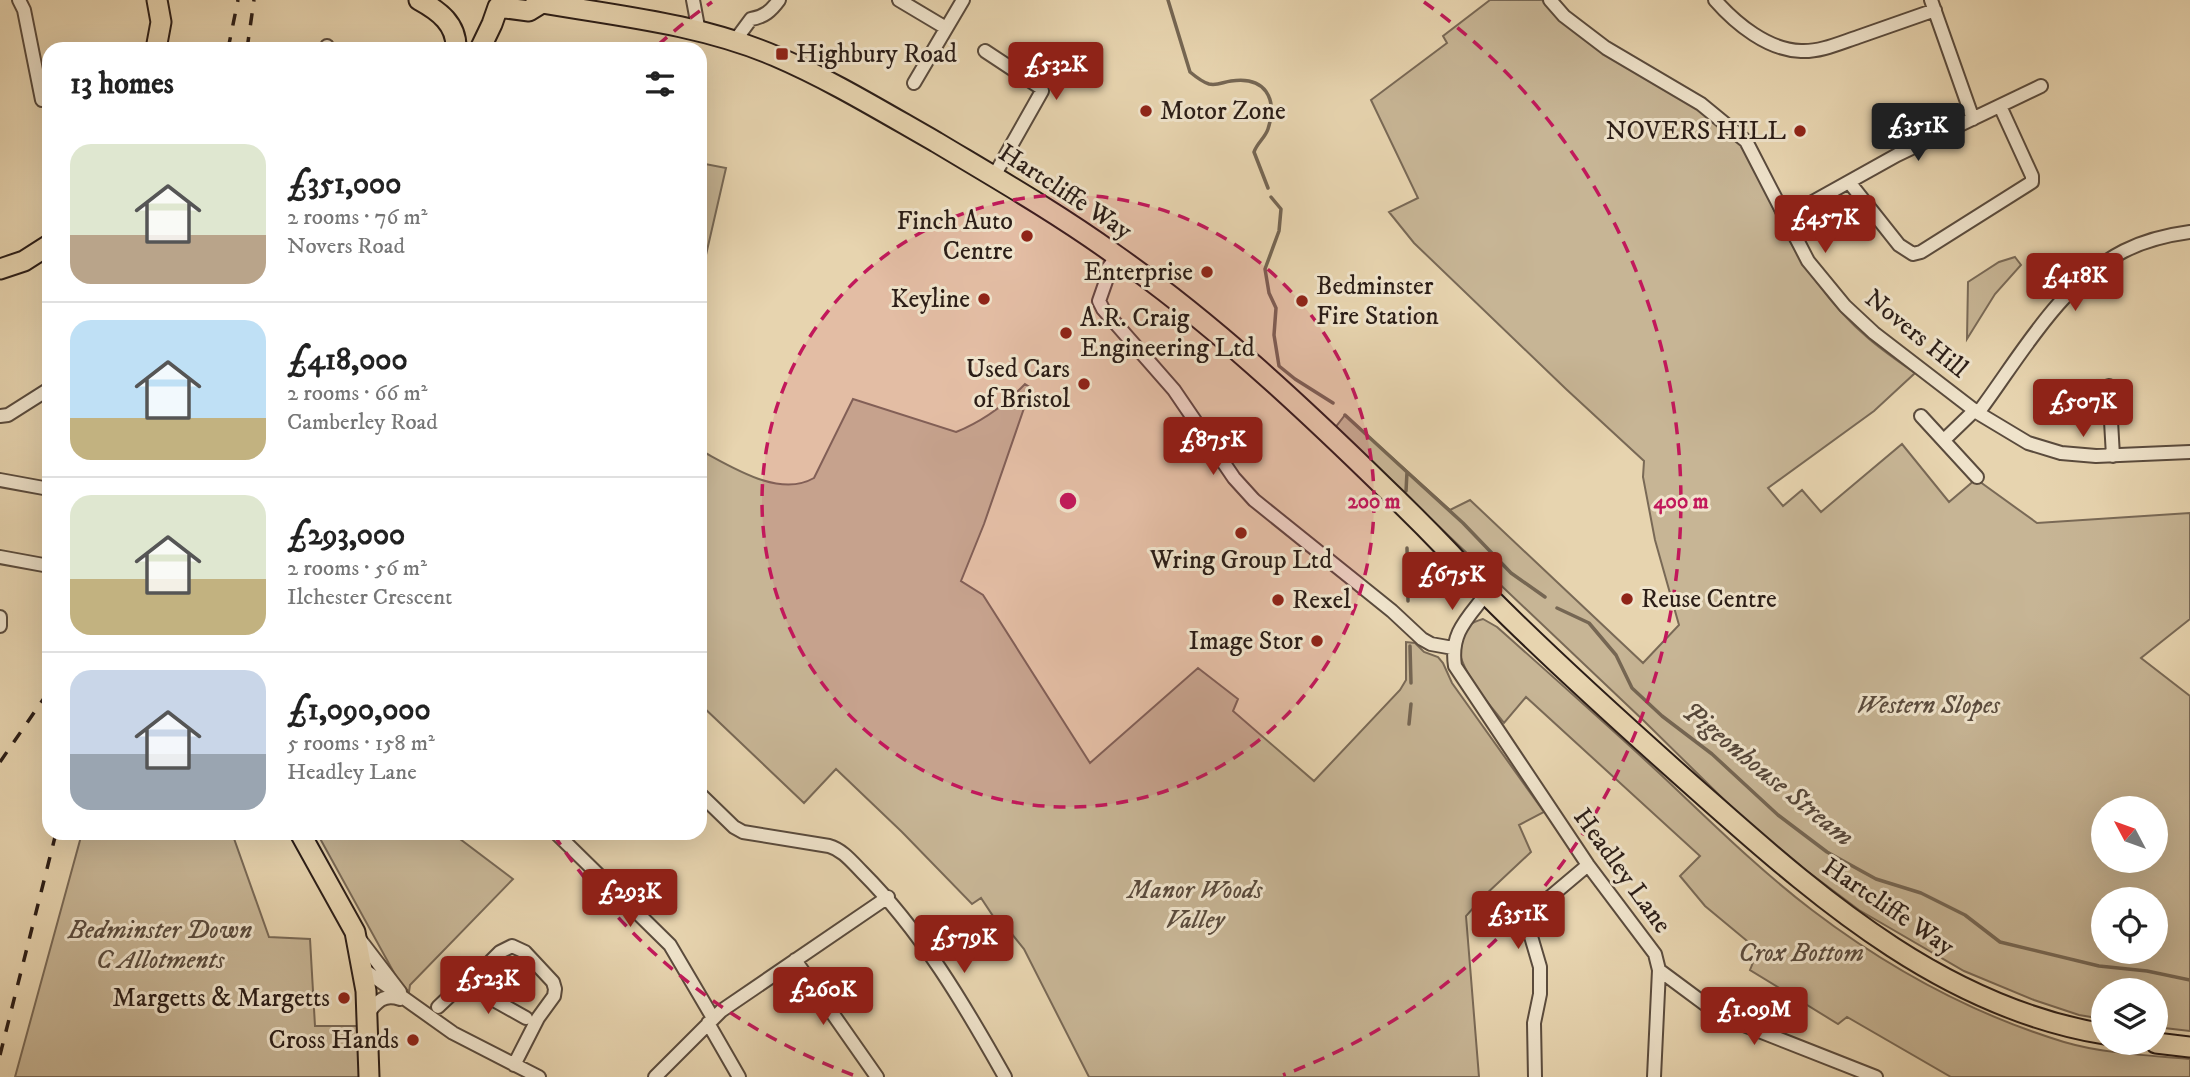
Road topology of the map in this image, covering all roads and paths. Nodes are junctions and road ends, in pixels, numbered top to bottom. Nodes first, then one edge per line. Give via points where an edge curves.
1 (19, 0) edge
2 (157, 0) edge
3 (176, 0) edge
4 (419, 0) edge
5 (693, 0) edge
6 (779, 0) edge
7 (900, 0) edge
8 (962, 0) edge
9 (1550, 0) edge
10 (1715, 0) edge
11 (539, 2) edge
12 (1933, 5) edge
13 (161, 22) junction
14 (747, 24) junction
15 (946, 28) junction
16 (699, 32) junction
17 (157, 42) edge
18 (457, 42) edge
19 (483, 42) edge
20 (734, 42) junction
21 (755, 49) junction
22 (985, 51) dead end
23 (914, 83) dead end
24 (2041, 86) dead end
25 (41, 100) dead end
26 (2000, 106) junction
27 (1973, 119) junction
28 (994, 176) junction
29 (1849, 181) junction
30 (1784, 218) junction
31 (2190, 232) edge
32 (42, 249) edge
33 (1117, 256) junction
34 (0, 269) edge
35 (2109, 386) dead end
36 (42, 394) edge
37 (1976, 412) junction
38 (0, 416) edge
39 (1921, 416) dead end
40 (1944, 440) junction
41 (2190, 452) edge
42 (2113, 456) junction
43 (1977, 477) dead end
44 (0, 480) edge
45 (42, 488) edge
46 (0, 557) edge
47 (42, 565) edge
48 (1486, 594) junction
49 (0, 617) edge
50 (0, 626) edge
51 (1453, 648) junction
52 (707, 801) edge
53 (304, 840) edge
54 (563, 840) edge
55 (1588, 865) junction
56 (888, 897) junction
57 (355, 932) junction
58 (795, 960) junction
59 (363, 969) junction
60 (1659, 970) junction
61 (467, 985) junction
62 (410, 1002) junction
63 (439, 1007) dead end
64 (367, 1015) junction
65 (526, 1018) dead end
66 (710, 1021) junction
67 (2091, 1032) edge
68 (2168, 1044) edge
69 (2190, 1047) edge
70 (514, 1065) junction
71 (369, 1077) edge
72 (539, 1077) edge
73 (655, 1077) edge
74 (739, 1077) edge
75 (877, 1077) edge
76 (1005, 1077) edge
77 (1535, 1077) edge
78 (1654, 1077) edge
79 (1876, 1077) edge

1 - 25 street
2 - 13 highway
3 - 13 highway
4 - 18 highway via 446,19
5 - 16 street
6 - 14 street via 772,10
7 - 15 street
8 - 15 street
9 - 30 street, Novers Hill via 1606,48 1700,104 1745,141
10 - 12 street via 1754,34 1777,46 1804,52 1828,47
11 - 16 highway, Hartcliffe Way
11 - 19 highway via 529,11 498,8
12 - 27 street
13 - 17 highway
14 - 20 street
14 - 21 street
15 - 23 street
16 - 20 highway, Hartcliffe Way
20 - 21 highway, Hartcliffe Way
21 - 28 highway, Hartcliffe Way via 813,74
22 - 28 street via 1042,91
24 - 26 street
26 - 27 street
26 - 29 street via 2032,182 1921,252 1913,254 1899,245
27 - 29 street
28 - 33 highway, Hartcliffe Way
29 - 30 street
30 - 37 street, Novers Hill via 1808,261 1845,306
31 - 37 street via 2121,252 2086,278 2048,318
32 - 34 highway
33 - 48 highway, Hartcliffe Way via 1211,328 1322,427
33 - 51 street via 1106,271 1099,301 1102,309 1174,390 1234,478 1254,500 1422,639
35 - 42 street
36 - 38 street via 17,411
37 - 40 street
37 - 42 street, Novers Hill via 2036,446 2078,455
39 - 40 street
40 - 43 street
41 - 42 street, Novers Hill
44 - 45 street
46 - 47 street
48 - 51 street via 1459,629
48 - 67 highway, Hartcliffe Way via 1777,861 1866,930 1919,965 1984,997
49 - 50 street
51 - 55 street, Headley Lane via 1459,675
52 - 56 street via 743,832 836,848
53 - 57 highway
54 - 66 street via 670,945
55 - 60 street, Headley Lane via 1655,954
55 - 77 street via 1537,908 1531,920 1540,967
56 - 58 street
56 - 76 street via 960,999
57 - 59 highway
57 - 62 street
58 - 66 street
58 - 75 street
59 - 62 street
59 - 64 highway
60 - 78 street
60 - 79 street, Headley Lane via 1721,1016
61 - 63 street
61 - 65 street
61 - 70 street via 512,946 525,952 553,982 554,996
62 - 64 street via 389,996 380,999
62 - 70 street via 453,1033
64 - 71 highway
66 - 73 street
66 - 74 street
68 - 69 highway
70 - 72 street

